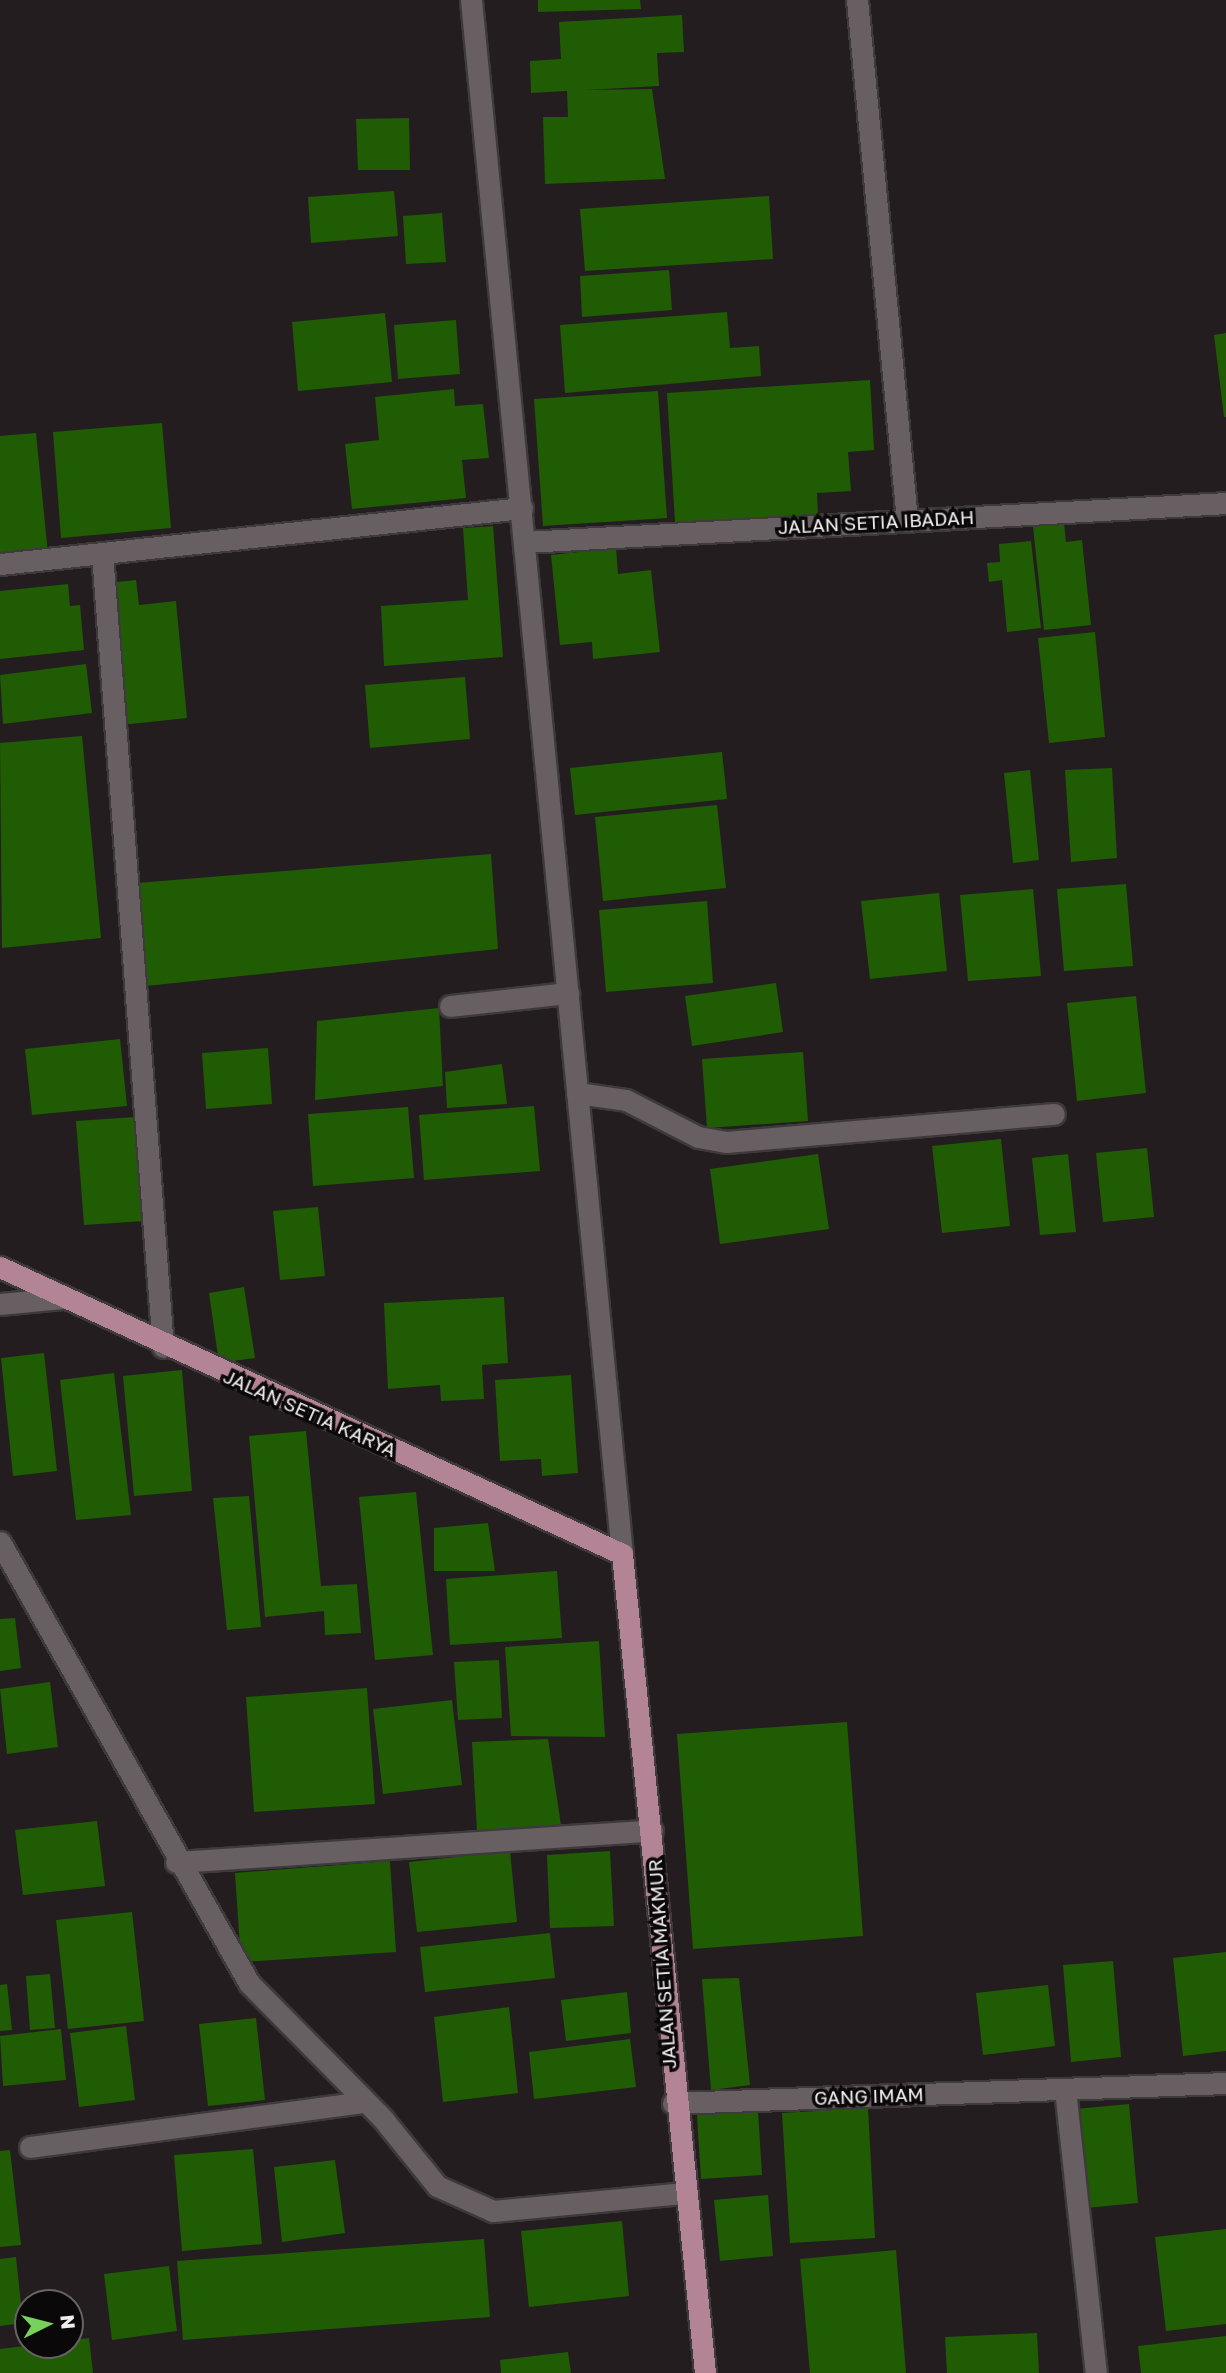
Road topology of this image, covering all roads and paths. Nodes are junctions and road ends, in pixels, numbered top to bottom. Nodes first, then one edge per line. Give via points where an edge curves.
1 (471, 0) edge
2 (857, 0) edge
3 (1226, 503) edge
4 (522, 508) junction
5 (907, 520) junction
6 (525, 542) junction
7 (102, 553) junction
8 (0, 564) edge
9 (568, 993) junction
10 (450, 1006) dead end
11 (578, 1093) junction
12 (1054, 1114) dead end
13 (0, 1267) edge
14 (62, 1298) junction
15 (0, 1304) edge
16 (163, 1347) junction
17 (0, 1542) edge
18 (622, 1554) junction
19 (652, 1830) junction
20 (176, 1862) junction
21 (1226, 2083) edge
22 (1065, 2090) junction
23 (361, 2102) junction
24 (673, 2103) junction
25 (30, 2147) dead end
26 (685, 2193) junction
27 (705, 2373) edge
28 (1096, 2373) edge

1 - 4 street
2 - 5 street
3 - 5 street, JALAN SETIA IBADAH
4 - 6 street
4 - 7 street
5 - 6 street, JALAN SETIA IBADAH
6 - 9 street
7 - 8 street
7 - 16 street
9 - 10 street
9 - 11 street
11 - 12 street via 626,1100 698,1137 726,1142
11 - 18 street
13 - 14 main road, JALAN SETIA KARYA
14 - 15 street
14 - 16 main road, JALAN SETIA KARYA
16 - 18 main road, JALAN SETIA KARYA
17 - 20 street
18 - 19 main road, JALAN SETIA MAKMUR
19 - 20 street
19 - 24 main road, JALAN SETIA MAKMUR
20 - 23 street via 249,1983
21 - 22 street, GANG IMAM
22 - 24 street, GANG IMAM
22 - 28 street
23 - 25 street
23 - 26 street via 383,2119 437,2186 493,2210
24 - 26 main road, JALAN SETIA MAKMUR
26 - 27 main road, JALAN SETIA MAKMUR

